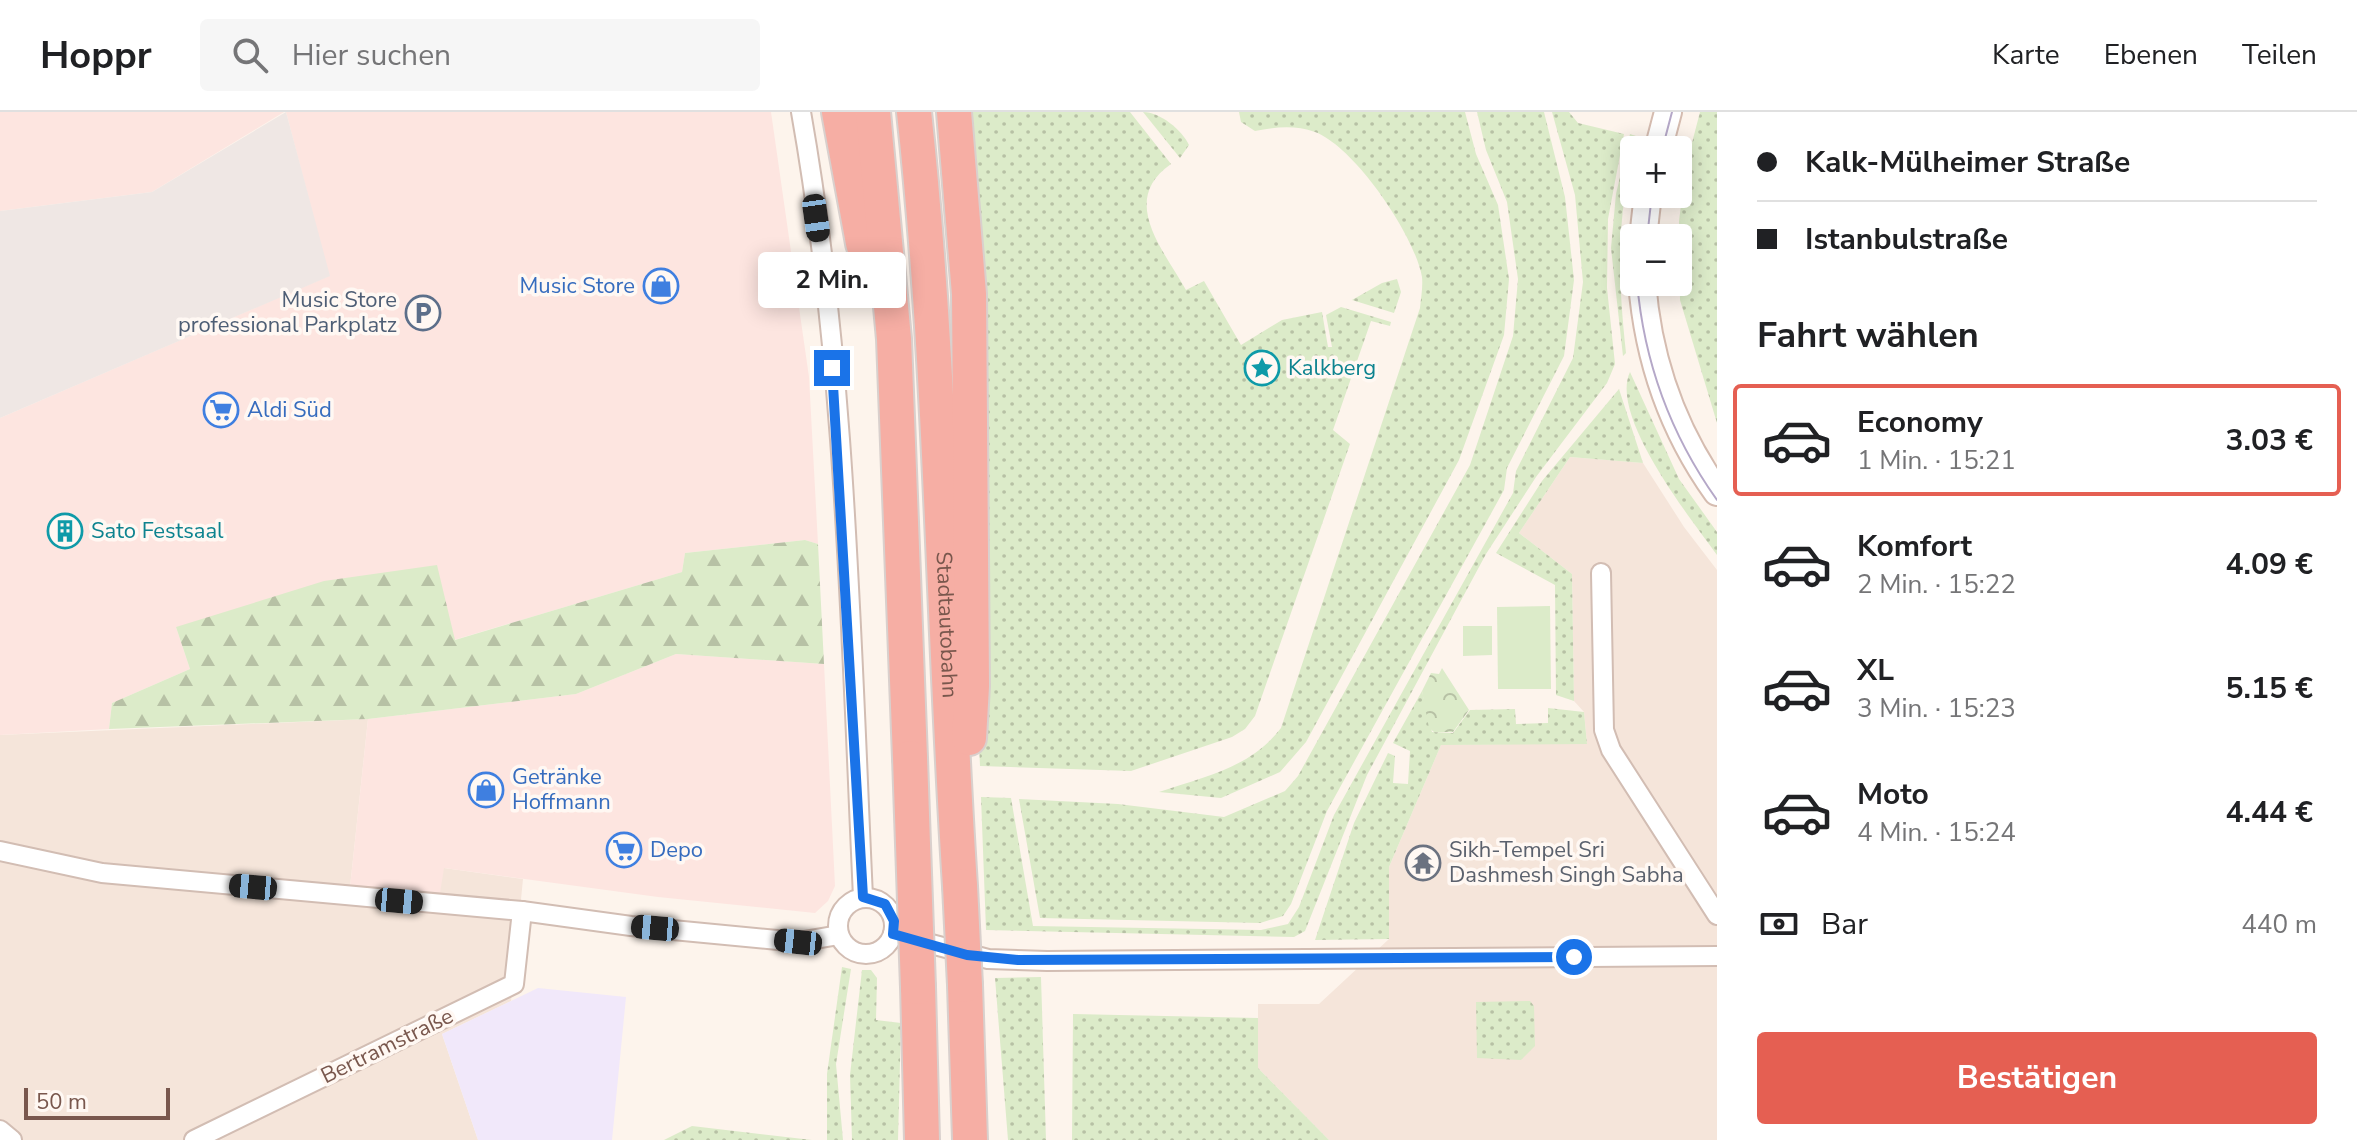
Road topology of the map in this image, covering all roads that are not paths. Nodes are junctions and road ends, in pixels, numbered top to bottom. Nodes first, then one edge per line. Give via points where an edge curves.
1 (801, 112) edge
2 (839, 112) edge
3 (873, 112) edge
4 (914, 112) edge
5 (954, 112) edge
6 (1668, 112) edge
7 (1662, 136) edge
8 (1644, 296) edge
9 (894, 339) junction
10 (1717, 492) edge
11 (1601, 573) dead end
12 (0, 851) edge
13 (960, 886) junction
14 (863, 897) junction
15 (522, 911) junction
16 (1717, 915) edge
17 (893, 934) junction
18 (839, 935) junction
19 (1717, 956) edge
20 (0, 1130) edge
21 (12, 1140) edge
22 (194, 1140) edge
23 (922, 1140) edge
24 (970, 1140) edge

1 - 14 street via 835,400
2 - 9 highway via 863,243
3 - 9 highway, Stadtautobahn
4 - 13 highway, Stadtautobahn via 932,296
5 - 13 highway via 969,294 971,422 972,686
6 - 7 street
8 - 10 street via 1667,402
9 - 23 highway, Stadtautobahn, bridge
11 - 16 street via 1604,730 1611,750
12 - 15 street via 102,873
13 - 24 highway, Stadtautobahn, bridge
14 - 17 street via 885,904 894,921
14 - 18 street via 842,910
15 - 18 street via 798,942
15 - 22 street, Bertramstraße via 514,984
17 - 18 street via 885,947 869,954 851,951
17 - 19 street via 988,959 1047,961
20 - 21 street

